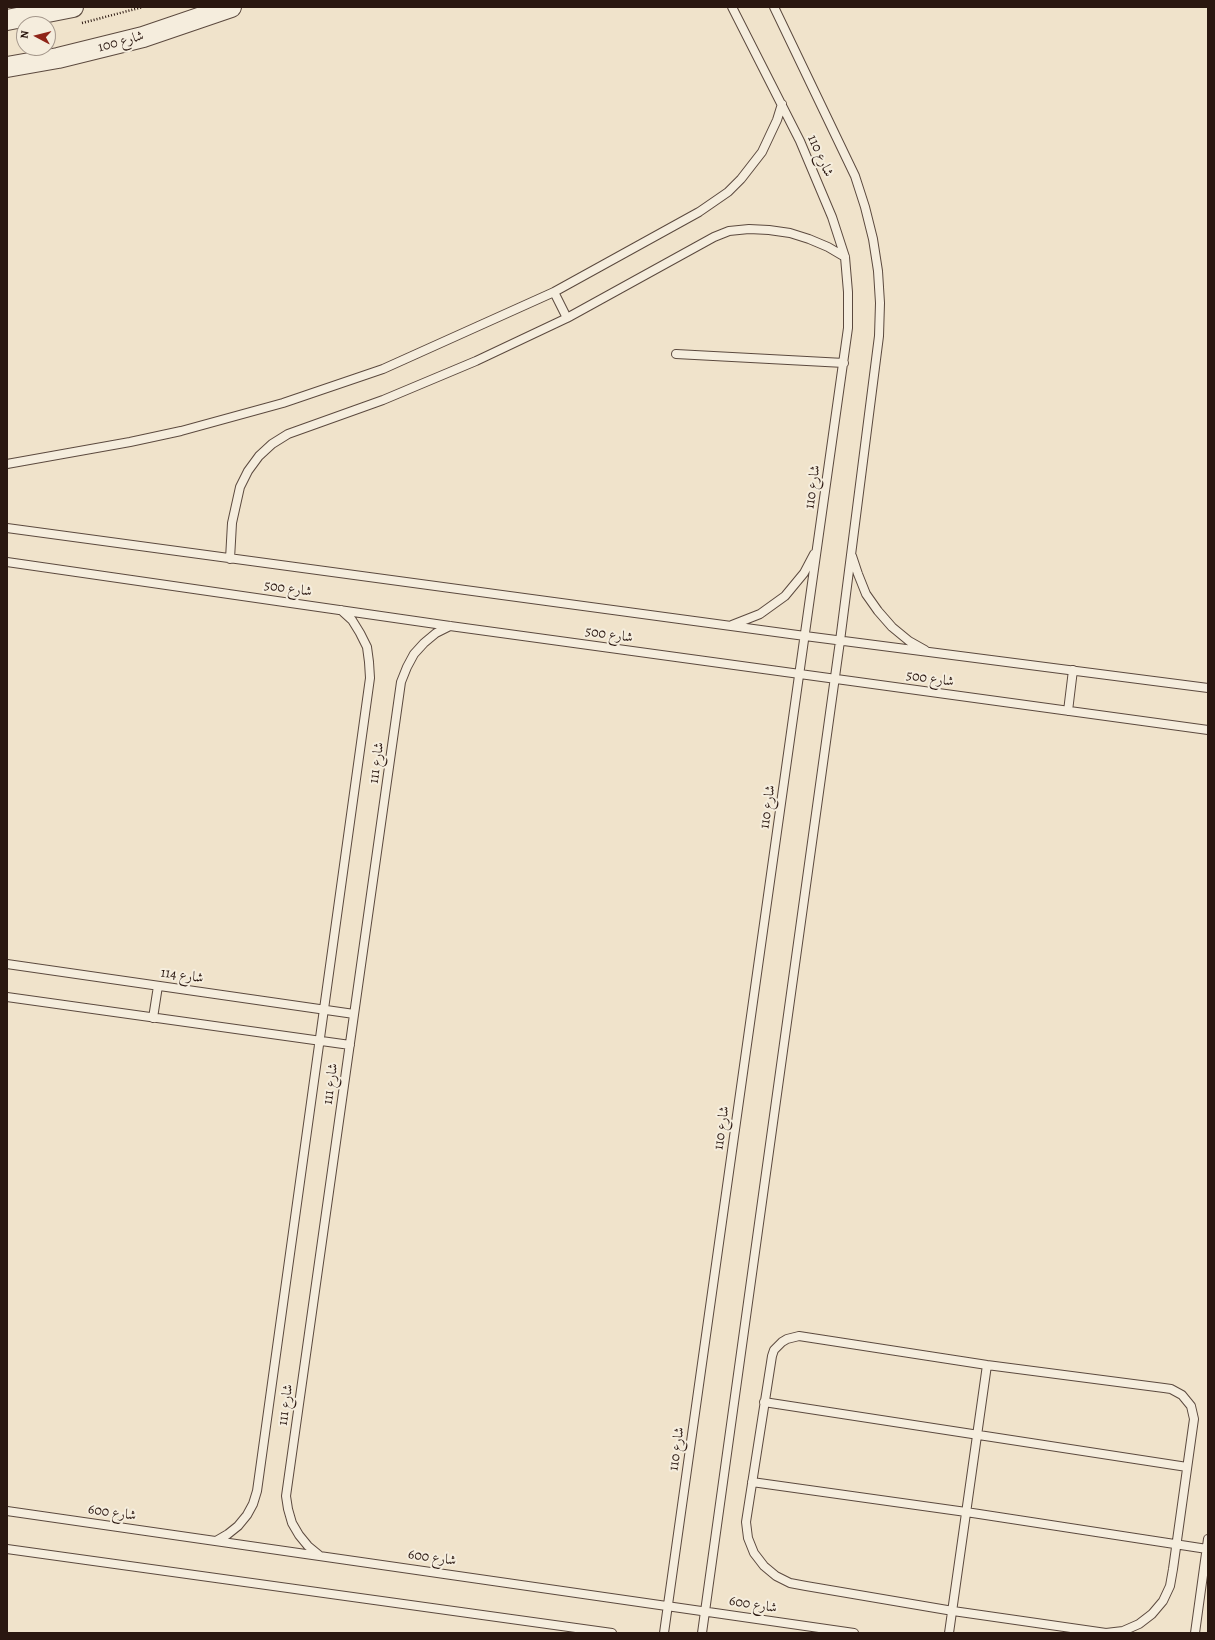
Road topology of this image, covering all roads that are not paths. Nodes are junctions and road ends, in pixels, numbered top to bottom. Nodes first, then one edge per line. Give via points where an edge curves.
1 (231, 7) edge
2 (732, 7) edge
3 (774, 7) edge
4 (77, 15) edge
5 (7, 20) edge
6 (7, 67) edge
7 (782, 104) junction
8 (845, 257) junction
9 (554, 292) junction
10 (567, 318) junction
11 (676, 354) dead end
12 (844, 363) junction
13 (7, 464) edge
14 (7, 528) edge
15 (818, 546) junction
16 (851, 554) junction
17 (230, 559) junction
18 (7, 562) edge
19 (340, 610) junction
20 (450, 626) junction
21 (731, 626) junction
22 (805, 636) junction
23 (840, 641) junction
24 (927, 652) junction
25 (1074, 670) junction
26 (800, 674) junction
27 (834, 680) junction
28 (1208, 688) edge
29 (1068, 711) junction
30 (1208, 730) edge
31 (7, 964) edge
32 (158, 986) junction
33 (7, 997) edge
34 (323, 1010) junction
35 (354, 1014) junction
36 (153, 1018) junction
37 (319, 1040) junction
38 (350, 1045) junction
39 (987, 1365) junction
40 (764, 1402) junction
41 (977, 1435) junction
42 (1187, 1467) junction
43 (752, 1482) junction
44 (7, 1511) edge
45 (966, 1512) junction
46 (1208, 1539) edge
47 (216, 1541) junction
48 (1176, 1544) junction
49 (7, 1549) edge
50 (1207, 1549) junction
51 (319, 1555) junction
52 (668, 1605) junction
53 (953, 1610) junction
54 (706, 1611) junction
55 (612, 1633) edge
56 (664, 1633) edge
57 (702, 1633) edge
58 (854, 1633) edge
59 (950, 1633) edge
60 (1195, 1633) edge

1 - 6 street, شارع 100 via 129,41
2 - 7 lane, شارع 110
3 - 16 lane, شارع 110 via 854,176 867,213 878,271 879,336
4 - 5 street
7 - 8 lane, شارع 110 via 817,179
7 - 9 lane via 762,152 728,192 699,212
8 - 10 lane via 828,247 790,233 749,229 729,231
8 - 12 lane, شارع 110 via 848,328
9 - 10 lane
9 - 13 lane via 383,369 283,403 130,442
10 - 17 lane via 449,373 288,434 272,444 248,471 240,488 232,523
11 - 12 lane
12 - 15 lane, شارع 110
14 - 17 lane, شارع 500
15 - 21 lane via 804,573 785,596 760,614
15 - 22 lane, شارع 110
16 - 23 lane, شارع 110
16 - 24 lane via 863,587 878,611 892,627
17 - 21 lane, شارع 500
18 - 19 lane, شارع 500
19 - 20 lane, شارع 500
19 - 34 lane, شارع 111 via 352,620 360,633 370,662 370,678
20 - 26 lane, شارع 500
20 - 35 lane, شارع 111 via 424,642 414,654 401,682
21 - 22 lane, شارع 500
22 - 23 lane, شارع 500
22 - 26 lane, شارع 110
23 - 24 lane, شارع 500
23 - 27 lane, شارع 110
24 - 25 lane, شارع 500
25 - 28 lane, شارع 500
25 - 29 lane
26 - 27 lane, شارع 500
26 - 52 lane, شارع 110
27 - 29 lane, شارع 500
27 - 54 lane, شارع 110
29 - 30 lane, شارع 500
31 - 32 lane, شارع 114
32 - 34 lane, شارع 114
32 - 36 lane
33 - 36 lane
34 - 35 lane, شارع 114
34 - 37 lane, شارع 111
35 - 38 lane, شارع 111
36 - 37 lane
37 - 38 lane
37 - 47 lane, شارع 111 via 257,1491 253,1504 238,1526
38 - 51 lane, شارع 111 via 286,1496 292,1523 308,1546
39 - 40 lane via 799,1336 782,1342 774,1350
39 - 41 lane
39 - 42 lane via 1164,1388 1177,1392 1187,1400 1193,1412
40 - 41 lane
40 - 43 lane
41 - 42 lane
41 - 45 lane
42 - 48 lane
43 - 45 lane
43 - 53 lane via 746,1522 748,1538 754,1553 776,1576 790,1583
44 - 47 lane, شارع 600
45 - 48 lane
45 - 53 lane
46 - 50 lane
47 - 51 lane, شارع 600
48 - 50 lane
48 - 53 lane via 1170,1586 1163,1601 1143,1621 1123,1630 1106,1633
49 - 55 lane
50 - 60 lane
51 - 52 lane, شارع 600
52 - 54 lane, شارع 600
52 - 56 lane, شارع 110
53 - 59 lane
54 - 57 lane, شارع 110
54 - 58 lane, شارع 600

